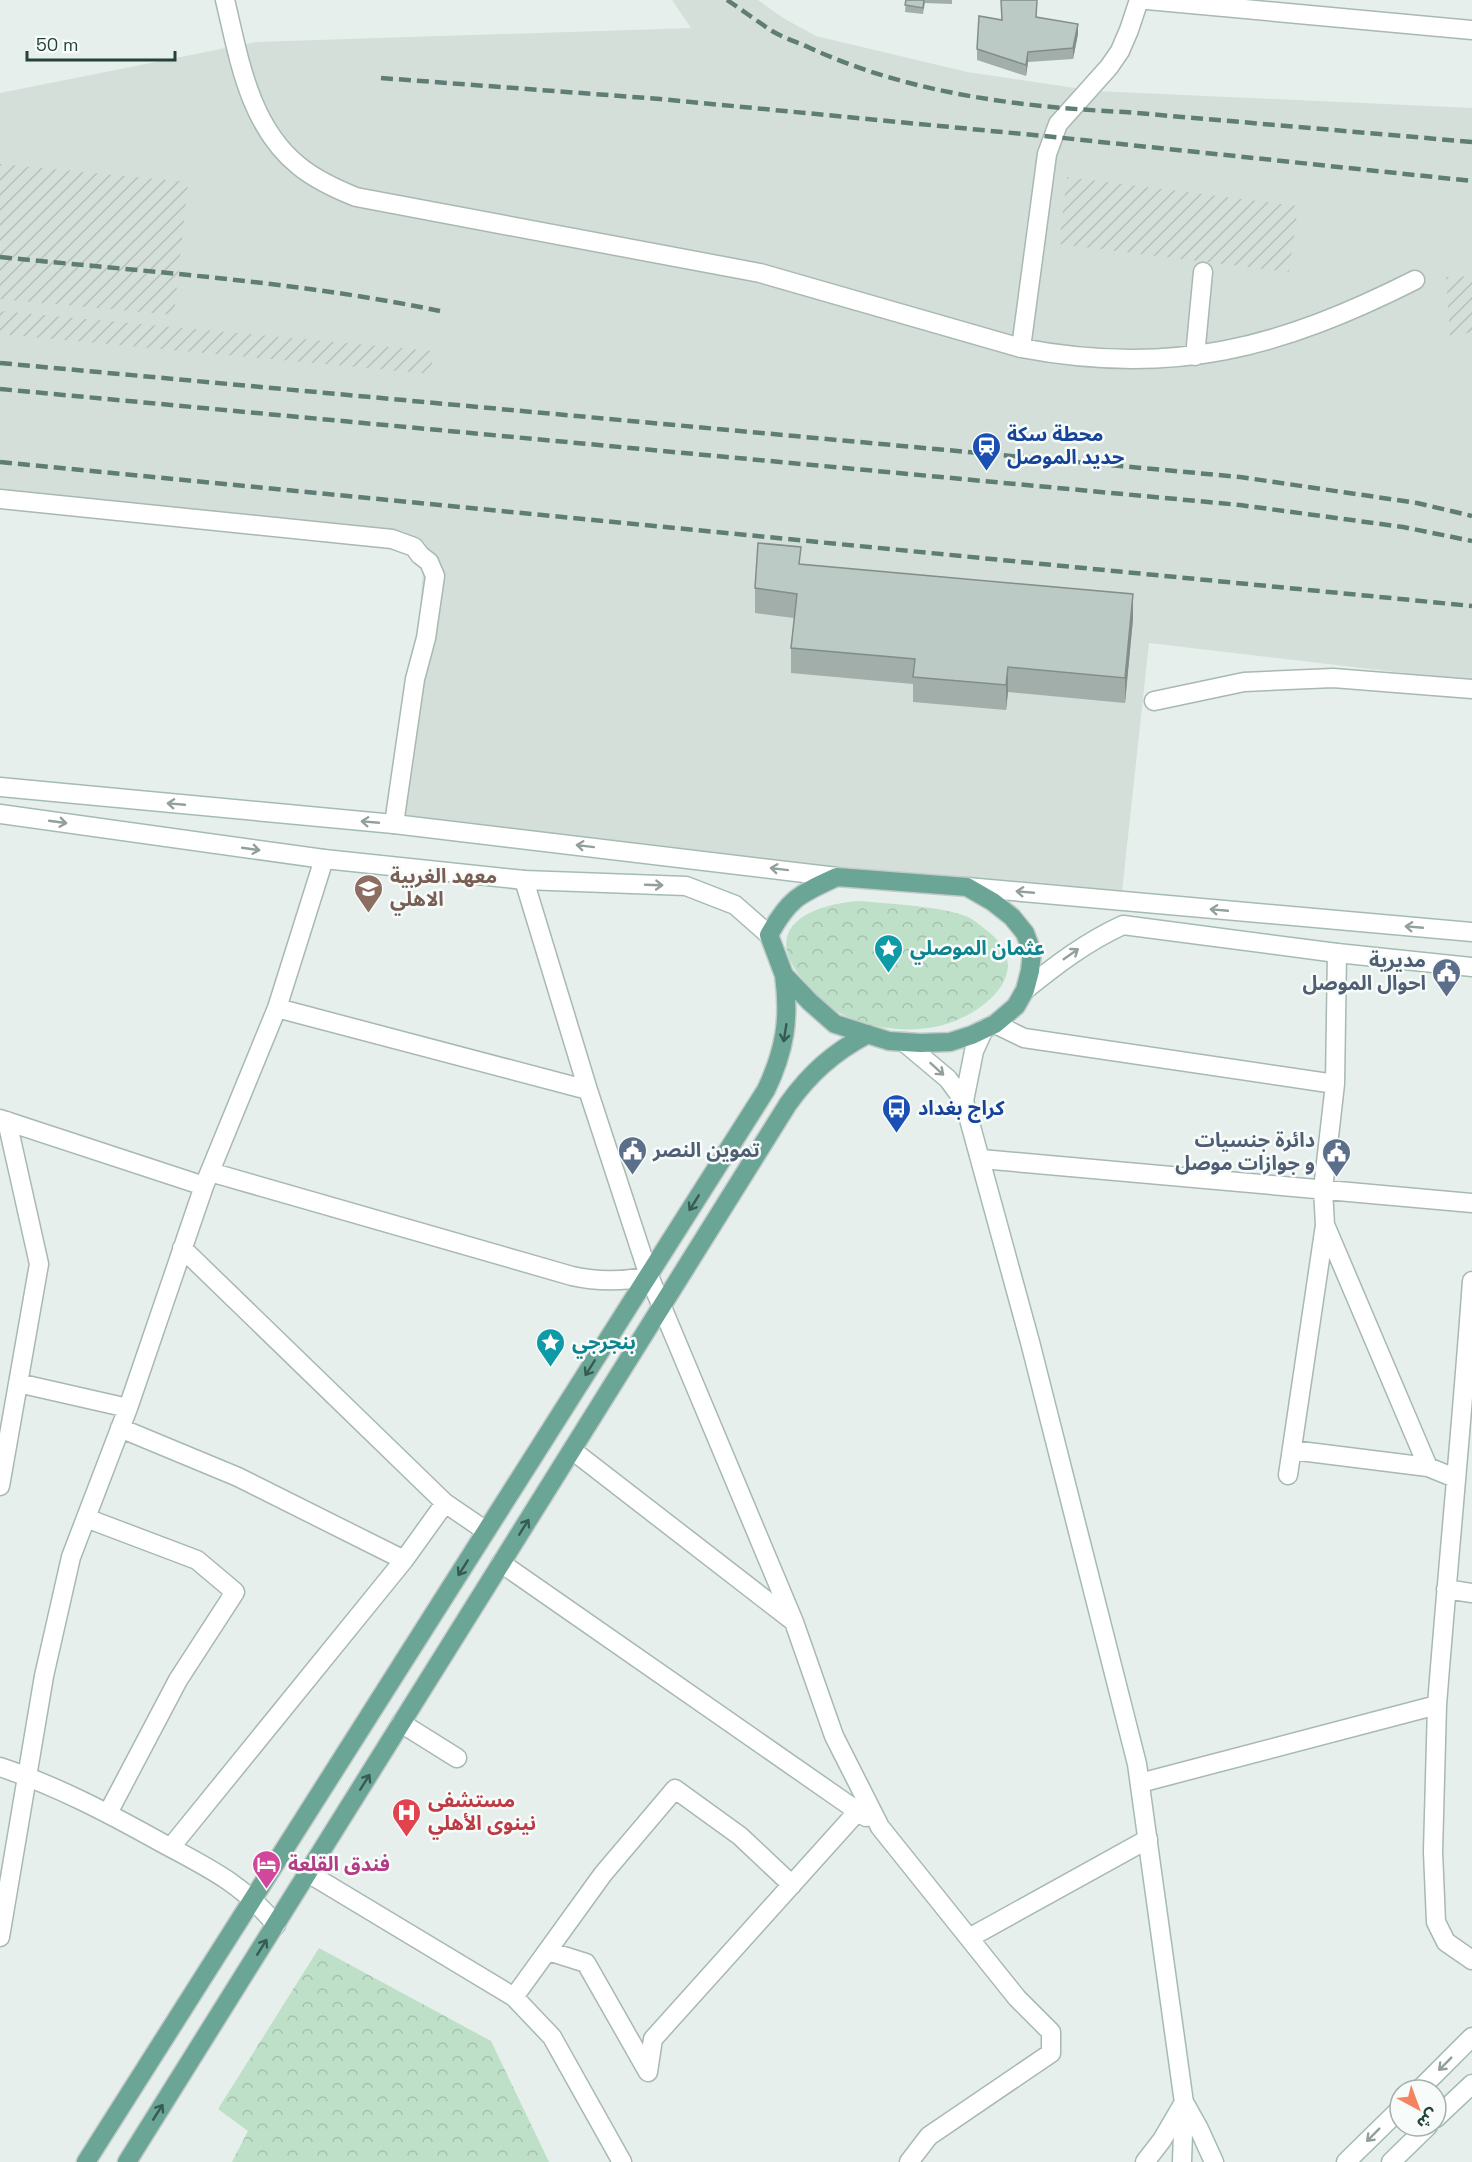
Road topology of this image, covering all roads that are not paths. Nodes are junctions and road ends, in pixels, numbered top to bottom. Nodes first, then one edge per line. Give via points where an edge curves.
1 (225, 0) edge
2 (1139, 0) edge
3 (1147, 0) edge
4 (1318, 8) edge
5 (1472, 30) edge
6 (1203, 272) dead end
7 (1415, 280) dead end
8 (1021, 348) junction
9 (1195, 356) junction
10 (0, 499) edge
11 (1472, 689) edge
12 (1154, 701) dead end
13 (0, 787) edge
14 (0, 814) edge
15 (394, 824) junction
16 (324, 859) junction
17 (837, 878) junction
18 (524, 880) junction
19 (967, 887) junction
20 (1472, 932) edge
21 (769, 935) junction
22 (1337, 953) junction
23 (1472, 967) edge
24 (784, 975) junction
25 (1025, 990) junction
26 (277, 1008) junction
27 (990, 1027) junction
28 (868, 1034) junction
29 (904, 1042) junction
30 (1335, 1084) junction
31 (588, 1090) junction
32 (964, 1101) junction
33 (3, 1120) edge
34 (981, 1160) junction
35 (207, 1179) junction
36 (1323, 1189) junction
37 (1472, 1203) edge
38 (1325, 1225) junction
39 (182, 1248) junction
40 (649, 1276) junction
41 (1472, 1281) edge
42 (662, 1307) junction
43 (18, 1383) junction
44 (1468, 1401) edge
45 (128, 1408) junction
46 (120, 1428) junction
47 (572, 1449) junction
48 (1292, 1449) junction
49 (1428, 1467) junction
50 (1288, 1475) dead end
51 (1455, 1478) junction
52 (0, 1486) edge
53 (445, 1503) junction
54 (86, 1518) junction
55 (486, 1532) junction
56 (404, 1560) junction
57 (501, 1563) junction
58 (1446, 1589) junction
59 (1472, 1593) edge
60 (794, 1622) junction
61 (1437, 1705) junction
62 (401, 1723) junction
63 (457, 1758) dead end
64 (0, 1767) edge
65 (29, 1777) junction
66 (1140, 1783) junction
67 (858, 1812) junction
68 (108, 1813) junction
69 (880, 1827) junction
70 (1148, 1839) junction
71 (171, 1847) junction
72 (308, 1873) junction
73 (792, 1885) junction
74 (253, 1899) junction
75 (276, 1925) junction
76 (0, 1936) edge
77 (969, 1938) junction
78 (548, 1951) junction
79 (1472, 1960) edge
80 (514, 1997) junction
81 (1472, 2037) edge
82 (1431, 2078) edge
83 (1472, 2084) edge
84 (1184, 2103) junction
85 (1448, 2107) edge
86 (1388, 2121) edge
87 (1415, 2138) edge
88 (86, 2162) edge
89 (127, 2162) edge
90 (622, 2162) edge
91 (909, 2162) edge
92 (1145, 2162) edge
93 (1182, 2162) edge
94 (1214, 2162) edge
95 (1346, 2162) edge
96 (1390, 2162) edge

1 - 8 street via 251,98 267,127 299,166 356,197 760,273
2 - 8 street via 1120,51 1058,124 1047,154
3 - 4 street
4 - 5 street
6 - 9 street
7 - 9 street via 1278,339
8 - 9 street via 1113,360
10 - 15 street via 392,539 414,547 429,562 435,576
11 - 12 street via 1333,678 1244,682
15 -> 13 street
14 -> 16 street
17 -> 15 street
16 - 18 street
16 - 26 street
17 - 19 main road
17 - 21 main road via 798,896 781,912
18 -> 21 street via 686,886 735,905
18 - 31 street
20 -> 19 street
19 - 25 main road via 1012,917 1024,933 1032,952
21 - 24 main road
22 - 23 street
25 -> 22 street via 1070,954 1123,925
22 - 30 street
24 - 28 main road via 835,1024
24 -> 40 main road via 787,1022 776,1069
25 - 27 main road via 1016,1006
26 - 31 street
26 - 35 street
27 - 29 main road via 950,1042
27 - 30 street via 1024,1038
27 - 32 street via 974,1052
28 - 29 main road
28 - 42 main road via 831,1056 801,1086
29 -> 32 street via 948,1079
30 - 36 street
31 - 40 street
32 - 34 street
33 - 35 street
33 - 43 street via 39,1264
34 - 36 street
34 - 66 street
35 - 39 street
35 - 40 street via 572,1276 614,1281
36 - 37 street
36 - 38 street
38 - 48 street
38 - 49 street
39 - 45 street
39 - 53 street
40 - 42 street
40 -> 55 main road
41 - 44 street
42 - 47 main road
42 - 60 street
43 - 45 street
43 - 52 street
44 - 51 street
45 - 46 street
46 - 54 street
46 - 56 street via 238,1477
57 -> 47 main road
47 - 60 street
48 - 49 street
48 - 50 street
49 - 51 street
51 - 58 street
53 - 55 street
53 - 56 street
54 - 65 street via 71,1557 44,1676
54 - 68 street via 198,1560 235,1592 178,1680
55 -> 74 main road
56 - 71 street
57 - 62 main road
57 - 67 street
58 - 59 street
58 - 61 street
60 - 69 street via 834,1736
61 - 66 street
61 - 79 street via 1433,1852 1436,1922 1446,1942
62 - 63 street
72 -> 62 main road
64 - 65 street
65 - 68 street
65 - 76 street
66 - 70 street
67 - 69 street
67 - 73 street
68 - 71 street
69 - 77 street
70 - 77 street
70 - 84 street
71 - 74 street
72 - 75 main road
72 - 80 street
73 - 78 street via 740,1836 675,1789 603,1874
73 - 78 street via 653,2039 648,2072 586,1963
74 - 75 street
74 - 88 main road
89 -> 75 main road
77 - 91 street via 1017,1998 1051,2032 1051,2053 929,2136
78 - 80 street
80 - 90 street via 552,2037
81 -> 82 street
83 - 85 street
84 - 92 street
84 - 93 street
84 - 94 street
86 -> 95 street
87 - 96 street

